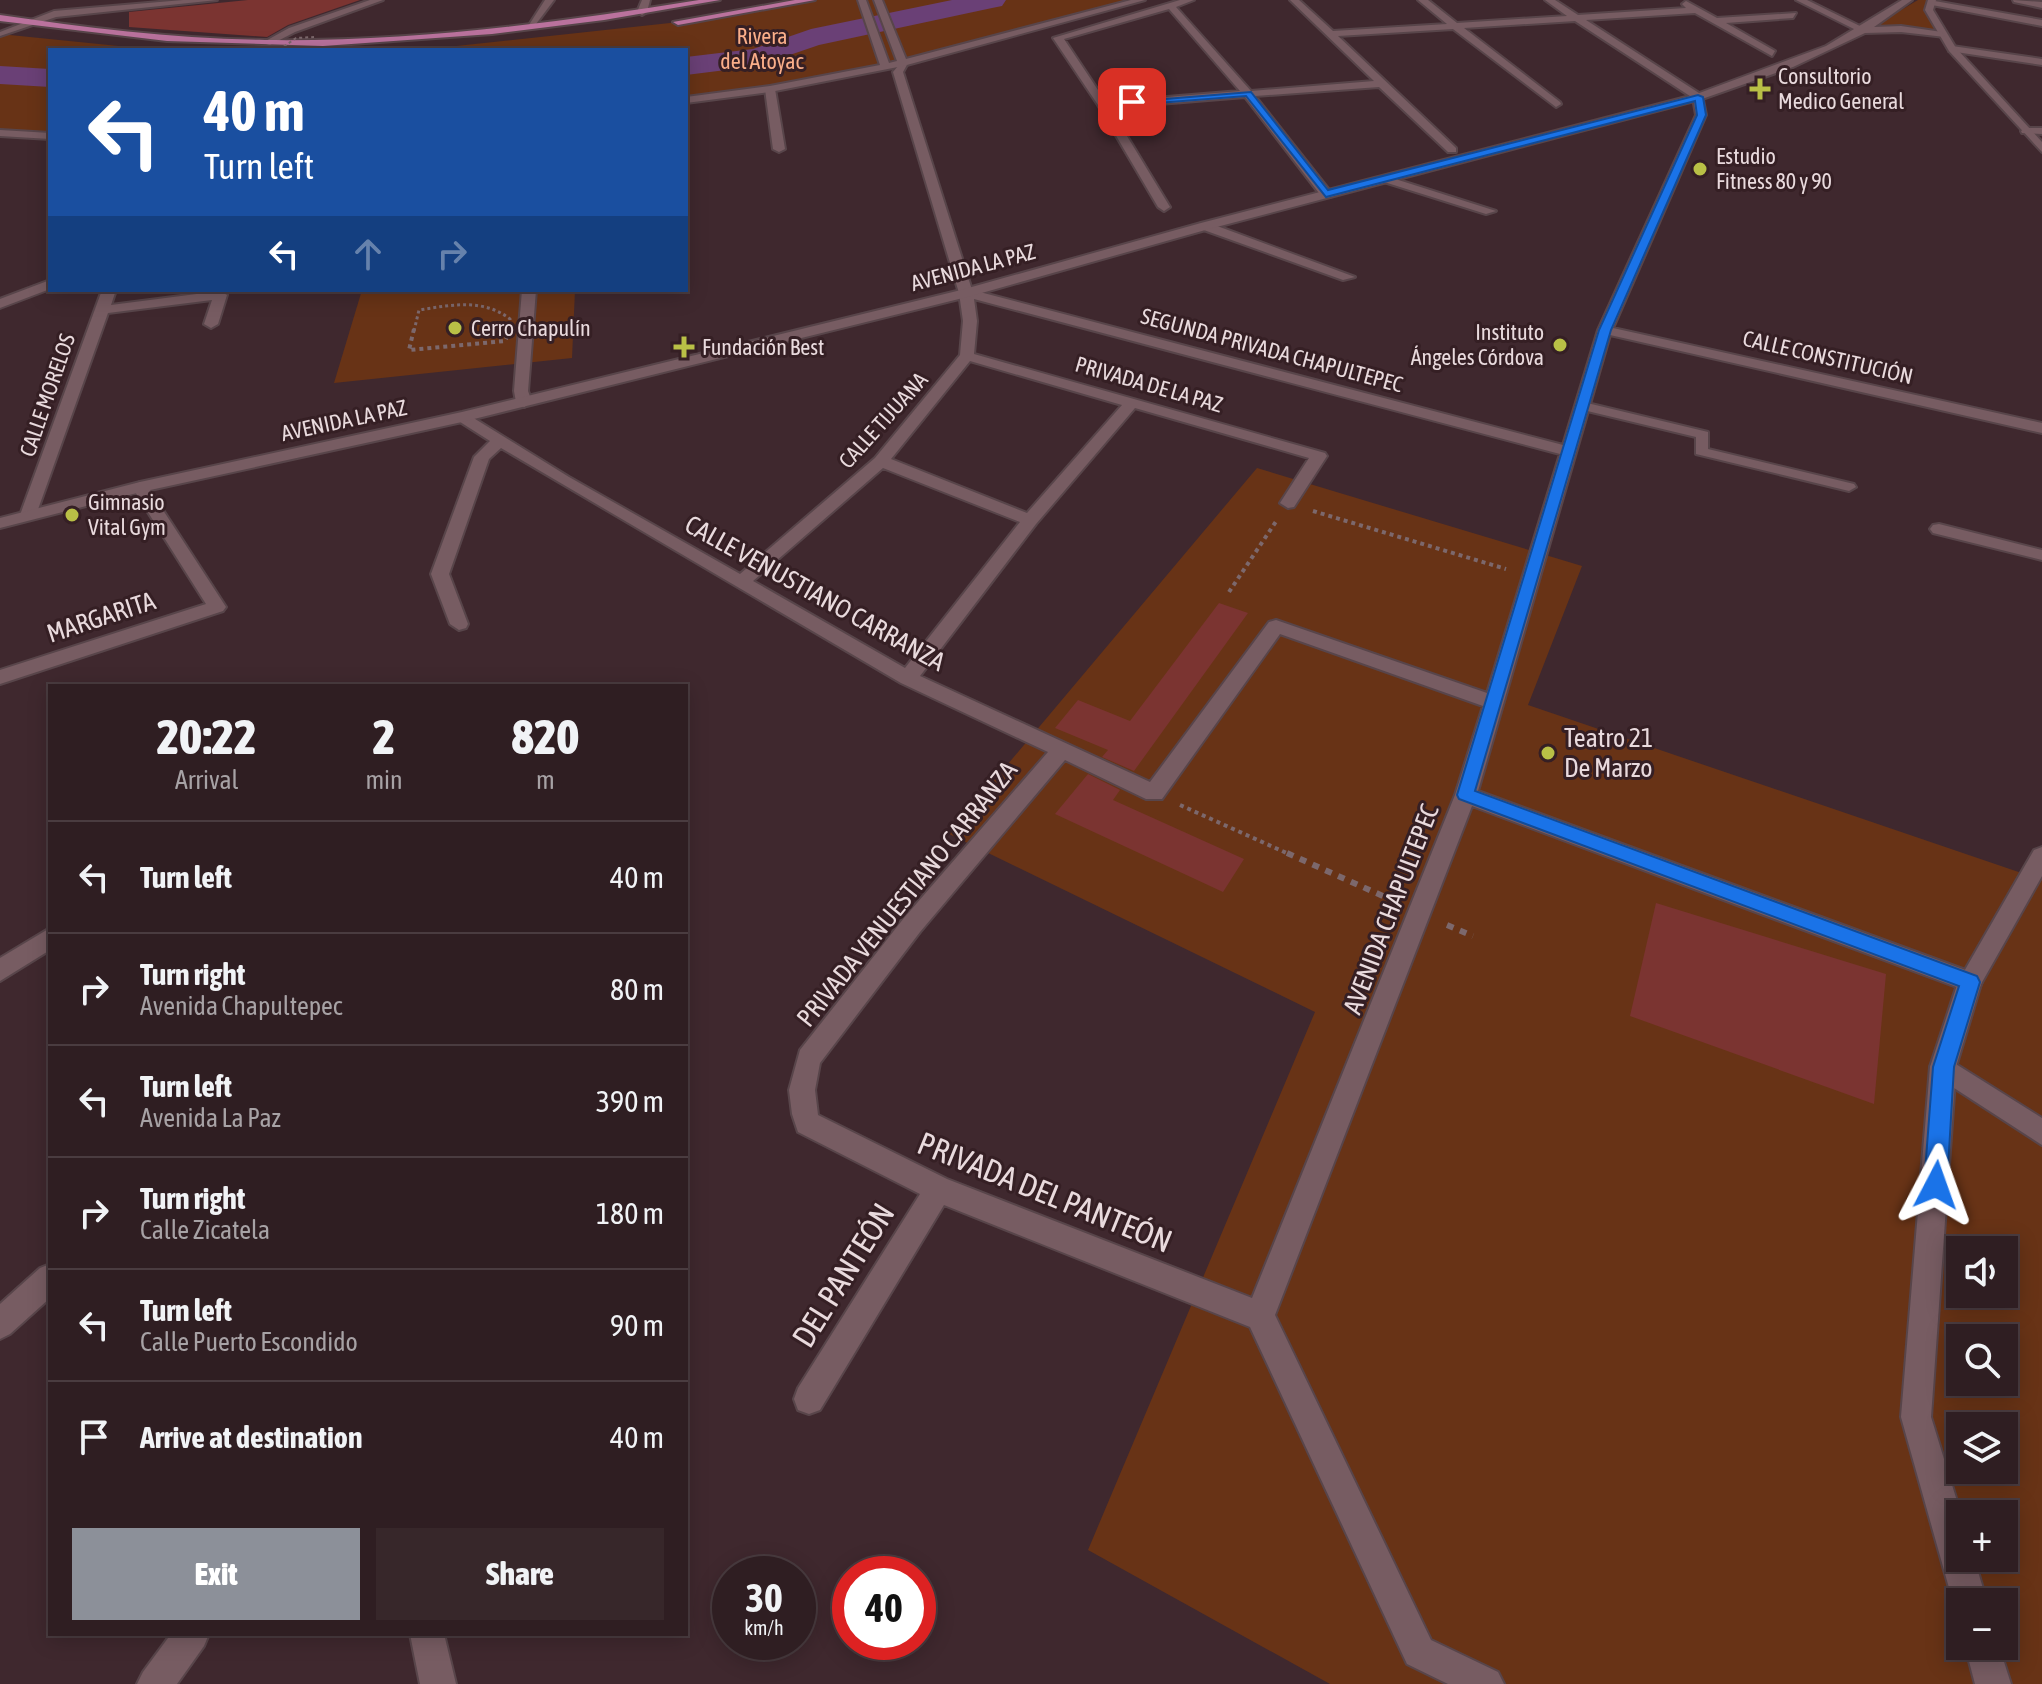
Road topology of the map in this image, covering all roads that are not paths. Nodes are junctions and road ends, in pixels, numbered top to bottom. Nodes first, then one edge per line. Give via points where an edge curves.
1 (64, 0) edge
2 (213, 0) edge
3 (379, 0) edge
4 (550, 0) edge
5 (646, 0) edge
6 (716, 0) edge
7 (811, 0) edge
8 (862, 0) edge
9 (878, 0) edge
10 (1141, 0) edge
11 (1190, 0) edge
12 (1294, 0) edge
13 (1422, 0) edge
14 (1549, 0) edge
15 (1679, 0) edge
16 (1800, 0) edge
17 (1908, 0) edge
18 (2017, 0) edge
19 (1932, 1) edge
20 (158, 2) edge
21 (693, 2) edge
22 (2042, 5) edge
23 (1171, 6) junction
24 (1696, 10) junction
25 (642, 12) junction
26 (54, 14) junction
27 (1793, 15) dead end
28 (0, 18) edge
29 (1578, 19) junction
30 (1716, 21) junction
31 (29, 22) junction
32 (670, 23) dead end
33 (2042, 23) edge
34 (530, 26) junction
35 (1458, 26) junction
36 (1863, 30) junction
37 (2, 34) edge
38 (1333, 34) junction
39 (1942, 35) junction
40 (34, 38) dead end
41 (267, 43) junction
42 (1952, 49) junction
43 (1772, 53) dead end
44 (884, 61) junction
45 (2042, 62) edge
46 (900, 63) junction
47 (1379, 84) junction
48 (770, 89) junction
49 (1248, 94) junction
50 (1698, 97) junction
51 (688, 100) edge
52 (1556, 104) dead end
53 (1103, 105) junction
54 (2026, 131) junction
55 (2042, 131) edge
56 (0, 133) edge
57 (48, 136) edge
58 (779, 149) dead end
59 (2042, 149) edge
60 (1452, 150) dead end
61 (1385, 179) junction
62 (1326, 194) junction
63 (1164, 207) dead end
64 (1490, 211) dead end
65 (1205, 226) junction
66 (1348, 277) dead end
67 (48, 285) edge
68 (108, 292) edge
69 (529, 292) edge
70 (966, 293) junction
71 (0, 304) edge
72 (100, 310) junction
73 (211, 324) dead end
74 (1605, 330) junction
75 (967, 356) junction
76 (524, 402) junction
77 (1132, 402) junction
78 (1583, 406) junction
79 (462, 417) junction
80 (2042, 428) edge
81 (498, 442) junction
82 (1566, 451) junction
83 (881, 461) junction
84 (140, 487) junction
85 (1849, 487) dead end
86 (1288, 503) road end
87 (28, 515) junction
88 (1030, 520) junction
89 (0, 523) edge
90 (1939, 529) dead end
91 (2042, 555) edge
92 (742, 581) junction
93 (459, 624) dead end
94 (0, 677) edge
95 (908, 678) junction
96 (1493, 702) junction
97 (1061, 751) junction
98 (1466, 795) junction
99 (2042, 856) edge
100 (48, 939) edge
101 (0, 971) edge
102 (1970, 982) junction
103 (1943, 1067) junction
104 (807, 1123) joint
105 (2042, 1133) edge
106 (938, 1189) junction
107 (48, 1280) edge
108 (1260, 1316) junction
109 (0, 1324) edge
110 (809, 1399) dead end
111 (1966, 1588) edge
112 (191, 1636) edge
113 (427, 1636) edge
114 (1986, 1660) edge
115 (155, 1684) edge
116 (438, 1684) edge
117 (1486, 1684) edge
118 (1993, 1684) edge

1 - 26 street
2 - 20 street
3 - 41 street
4 - 34 street
5 - 25 street
6 - 21 main road
7 - 32 main road
8 - 44 street
9 - 46 street
10 - 46 street
11 - 23 street
12 - 38 street
13 - 35 street
14 - 29 street
15 - 24 street
16 - 36 street
17 - 36 street, AVENIDA LA PAZ
18 - 22 street
19 - 33 street
19 - 39 street via 1929,10
20 - 26 street
21 - 25 main road
23 - 49 street
23 - 53 street via 1058,38
24 - 29 street
24 - 30 street
25 - 34 main road
26 - 31 street
27 - 30 street
28 - 31 main road
29 - 35 street
29 - 50 street
30 - 43 street
31 - 37 street
31 - 41 main road
34 - 41 main road via 405,40
35 - 38 street
35 - 52 street
36 - 39 street
36 - 50 street, AVENIDA LA PAZ via 1790,65
37 - 40 main road
38 - 47 street
39 - 42 street
42 - 45 street
42 - 54 street
44 - 46 street
44 - 48 street
46 - 70 street
47 - 49 street
47 - 60 street
48 - 51 street
48 - 58 street
49 - 53 street
49 - 62 street
50 - 61 street, AVENIDA LA PAZ
50 - 74 street, AVENIDA CHAPULTEPEC via 1701,115
53 - 63 street
54 - 55 street
54 - 59 street
56 - 57 street
61 - 62 street, AVENIDA LA PAZ
61 - 64 street
62 - 65 street, AVENIDA LA PAZ
65 - 66 street
65 - 70 street, AVENIDA LA PAZ
67 - 71 street
68 - 72 street, CALLE MORELOS
69 - 76 street
70 - 75 street
70 - 76 street, AVENIDA LA PAZ
70 - 82 street, SEGUNDA PRIVADA CHAPULTEPEC
72 - 73 street via 220,295
72 - 87 street, CALLE MORELOS
74 - 78 street, AVENIDA CHAPULTEPEC
74 - 80 street, CALLE CONSTITUCIÓN
75 - 77 street, PRIVADA DE LA PAZ
75 - 83 street, CALLE TIJUANA
76 - 79 street, AVENIDA LA PAZ
77 - 86 street, PRIVADA DE LA PAZ via 1319,456
77 - 88 street
78 - 82 street, AVENIDA CHAPULTEPEC
78 - 85 lane via 1703,435 1701,451
79 - 81 street, CALLE VENUSTIANO CARRANZA
79 - 84 street, AVENIDA LA PAZ
81 - 92 street, CALLE VENUSTIANO CARRANZA
81 - 93 street via 482,457 440,574
82 - 96 street, AVENIDA CHAPULTEPEC
83 - 88 street
83 - 92 street, CALLE TIJUANA
84 - 87 street, AVENIDA LA PAZ
84 - 94 street, MARGARITA via 217,607
87 - 89 street, AVENIDA LA PAZ
88 - 95 street
90 - 91 street
92 - 95 street, CALLE VENUSTIANO CARRANZA
95 - 97 street, CALLE VENUSTIANO CARRANZA
96 - 97 street, CALLE VENUSTIANO CARRANZA via 1276,626 1154,793
96 - 98 street, AVENIDA CHAPULTEPEC
97 - 104 street, PRIVADA VENUESTIANO CARRANZA via 912,925 809,1058 801,1082
98 - 102 street
98 - 108 street, AVENIDA CHAPULTEPEC
99 - 102 street
100 - 101 street
102 - 103 street
103 - 105 street
103 - 111 street via 1916,1417
104 - 106 street, PRIVADA DEL PANTEÓN
106 - 108 street, PRIVADA DEL PANTEÓN
106 - 110 street, DEL PANTEÓN
107 - 109 street
108 - 117 street via 1419,1652
112 - 115 street
113 - 116 street
114 - 118 street

